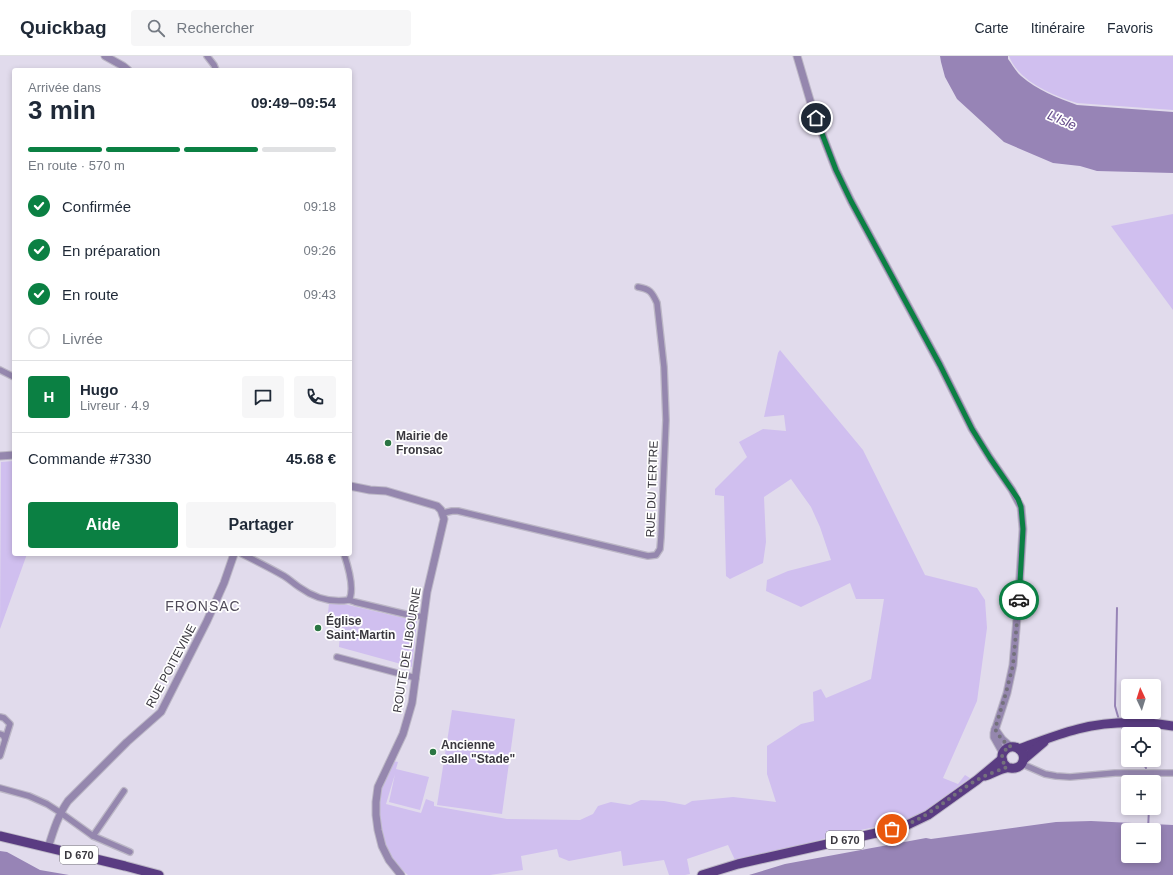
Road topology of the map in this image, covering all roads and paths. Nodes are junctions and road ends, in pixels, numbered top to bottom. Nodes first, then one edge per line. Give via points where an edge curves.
1 (104, 56) edge
2 (208, 56) edge
3 (797, 56) edge
4 (126, 68) edge
5 (215, 68) edge
6 (638, 287) dead end
7 (0, 370) edge
8 (12, 376) edge
9 (12, 455) edge
10 (0, 456) edge
11 (352, 486) edge
12 (443, 513) junction
13 (233, 556) edge
14 (246, 556) edge
15 (344, 556) edge
16 (349, 600) junction
17 (424, 617) junction
18 (337, 657) dead end
19 (416, 678) junction
20 (0, 717) edge
21 (1173, 726) edge
22 (995, 729) junction
23 (0, 734) edge
24 (5, 739) junction
25 (1048, 739) junction
26 (1015, 748) junction
27 (0, 756) edge
28 (1002, 756) junction
29 (1023, 762) junction
30 (1007, 767) junction
31 (1173, 773) edge
32 (977, 780) junction
33 (0, 788) edge
34 (124, 791) dead end
35 (61, 812) junction
36 (0, 836) edge
37 (93, 836) junction
38 (48, 848) junction
39 (130, 852) dead end
40 (159, 875) edge
41 (401, 875) edge
42 (702, 875) edge

1 - 4 street
2 - 5 street
3 - 22 street via 812,107 851,201 972,429 1021,507 1023,529 1013,665
6 - 12 street, RUE DU TERTRE via 652,293 657,303 664,367 666,420 661,537 660,549 656,555 648,556 458,511
7 - 8 street
9 - 10 street
11 - 12 street via 386,491 437,506
12 - 17 street, ROUTE DE LIBOURNE via 443,525 427,592
13 - 35 street, RUE POITEVINE via 207,621 161,712 68,801
14 - 16 street via 285,576 310,594 326,599
15 - 16 street via 351,584
16 - 17 street
17 - 19 street, ROUTE DE LIBOURNE
18 - 19 street
19 - 41 street, ROUTE DE LIBOURNE via 405,728 378,787 376,802 382,846
20 - 24 street via 10,724
21 - 25 main road via 1137,723 1092,726
22 - 26 street via 1002,740
22 - 28 street via 994,737
23 - 24 street via 3,734
24 - 27 street
25 - 26 main road
25 - 29 main road
26 - 28 main road via 1005,750
26 - 29 main road via 1023,753
28 - 30 main road
28 - 32 main road, D 670
29 - 30 main road via 1014,769
29 - 31 street via 1045,774 1056,776
30 - 32 main road, D 670
32 - 42 main road, D 670 via 928,815 902,827 738,864
33 - 35 street via 29,796
34 - 37 street
35 - 37 street
35 - 38 street, RUE POITEVINE
36 - 38 main road, D 670
37 - 39 street
38 - 40 main road, D 670

